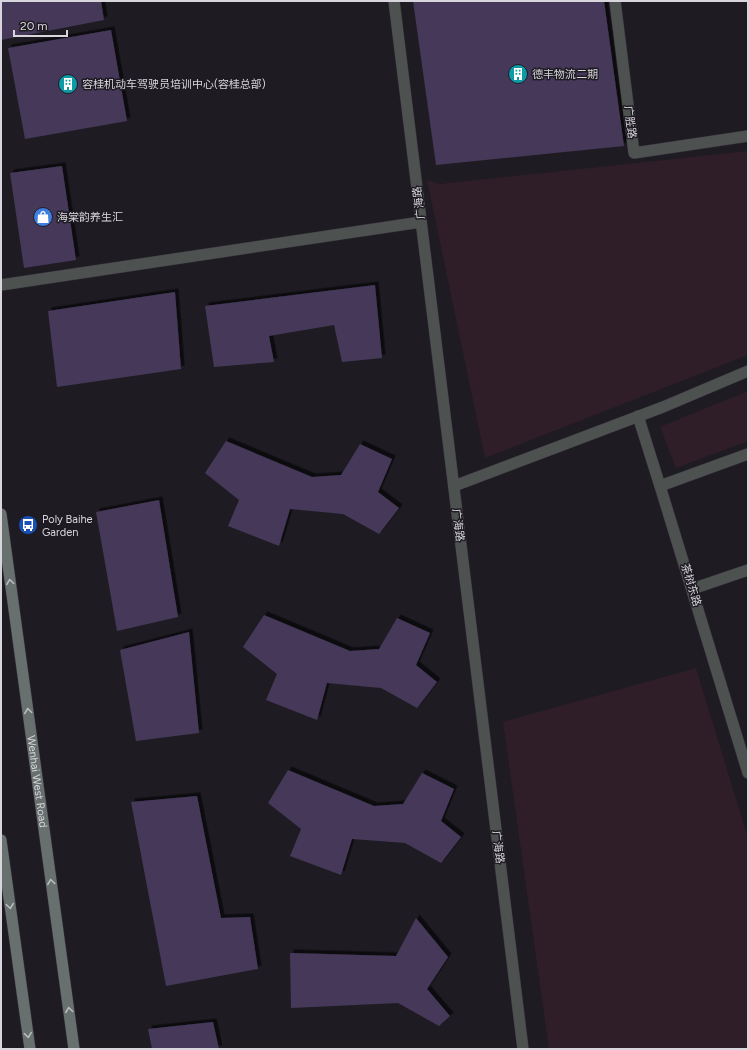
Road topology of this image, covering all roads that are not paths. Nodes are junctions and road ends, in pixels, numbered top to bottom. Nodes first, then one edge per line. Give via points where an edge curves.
1 (394, 1) edge
2 (615, 1) edge
3 (748, 136) edge
4 (421, 222) junction
5 (1, 285) edge
6 (748, 371) edge
7 (638, 416) junction
8 (748, 454) edge
9 (454, 486) junction
10 (660, 486) junction
11 (1, 514) edge
12 (748, 570) edge
13 (692, 589) junction
14 (748, 773) edge
15 (1, 840) edge
16 (30, 1049) edge
17 (74, 1049) edge
18 (523, 1049) edge

1 - 4 street, 广海路
2 - 3 street, 广胜路 via 634,153
4 - 5 street
4 - 9 street, 广海路
6 - 7 street
7 - 9 street
7 - 10 street, 茶树东路
8 - 10 street
9 - 18 street, 广海路
10 - 13 street, 茶树东路
17 -> 11 main road, Wenhai West Road
12 - 13 street
13 - 14 street, 茶树东路
15 -> 16 main road

